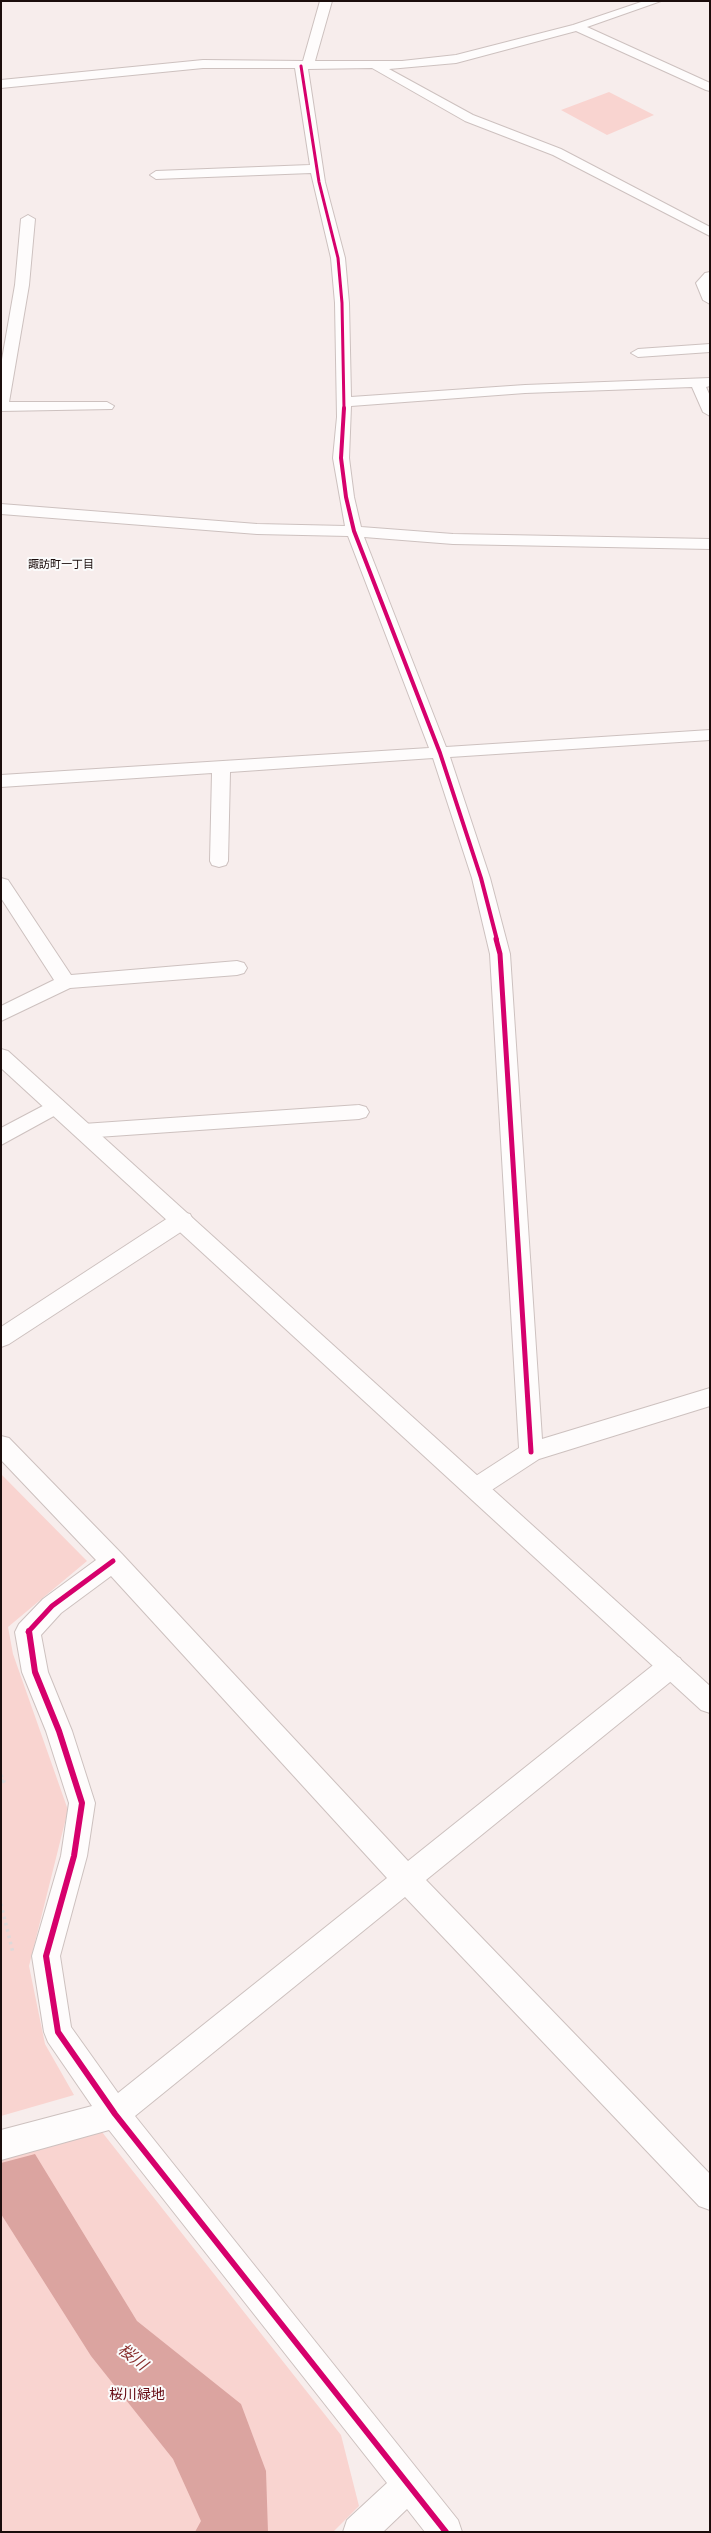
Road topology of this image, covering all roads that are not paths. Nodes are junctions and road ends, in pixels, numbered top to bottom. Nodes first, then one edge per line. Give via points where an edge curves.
1 (326, 1) edge
2 (655, 1) edge
3 (576, 27) junction
4 (375, 65) junction
5 (305, 66) junction
6 (1, 84) edge
7 (710, 88) edge
8 (317, 169) junction
9 (156, 175) dead end
10 (28, 219) dead end
11 (710, 232) edge
12 (710, 276) edge
13 (710, 300) edge
14 (710, 348) edge
15 (638, 353) dead end
16 (704, 383) edge
17 (343, 402) junction
18 (107, 406) dead end
19 (1, 407) edge
20 (710, 412) edge
21 (1, 509) edge
22 (354, 531) junction
23 (710, 544) edge
24 (710, 735) edge
25 (440, 753) junction
26 (221, 767) junction
27 (1, 781) edge
28 (219, 861) dead end
29 (1, 884) edge
30 (237, 968) dead end
31 (66, 982) junction
32 (1, 1014) edge
33 (3, 1060) edge
34 (56, 1106) junction
35 (360, 1112) dead end
36 (83, 1131) junction
37 (1, 1137) edge
38 (182, 1220) junction
39 (1, 1338) edge
40 (710, 1397) edge
41 (1, 1445) edge
42 (531, 1452) junction
43 (476, 1488) junction
44 (113, 1561) junction
45 (671, 1666) junction
46 (710, 1702) edge
47 (408, 1880) junction
48 (115, 2114) junction
49 (1, 2145) edge
50 (710, 2195) edge
51 (409, 2485) junction
52 (359, 2532) edge
53 (446, 2532) edge

1 - 5 street
2 - 3 street
3 - 4 street via 456,59
3 - 7 street
4 - 5 street
4 - 11 street via 469,118 557,152
5 - 6 street via 203,64
5 - 8 street
8 - 9 street
8 - 17 street via 338,258 342,304
10 - 19 street via 22,285
12 - 13 street via 703,283
14 - 15 street
16 - 17 street via 525,389
16 - 20 street
17 - 22 street via 341,458
18 - 19 street
21 - 22 street via 258,529
22 - 23 street via 453,540
22 - 25 street
24 - 25 street
25 - 26 street
25 - 42 street via 481,878 500,954
26 - 27 street
26 - 28 street
29 - 31 street
30 - 31 street
31 - 32 street
33 - 34 street
34 - 36 street
34 - 37 street
35 - 36 street
36 - 38 street
38 - 39 street
38 - 43 street
40 - 42 street
41 - 44 street
42 - 43 street
43 - 45 street
44 - 47 street
44 - 48 street via 52,1606 28,1632 35,1672 59,1731 82,1803 74,1856 46,1956 58,2032
45 - 46 street
45 - 47 street
47 - 48 street
47 - 50 street
48 - 49 street
48 - 51 street
51 - 52 street
51 - 53 street

